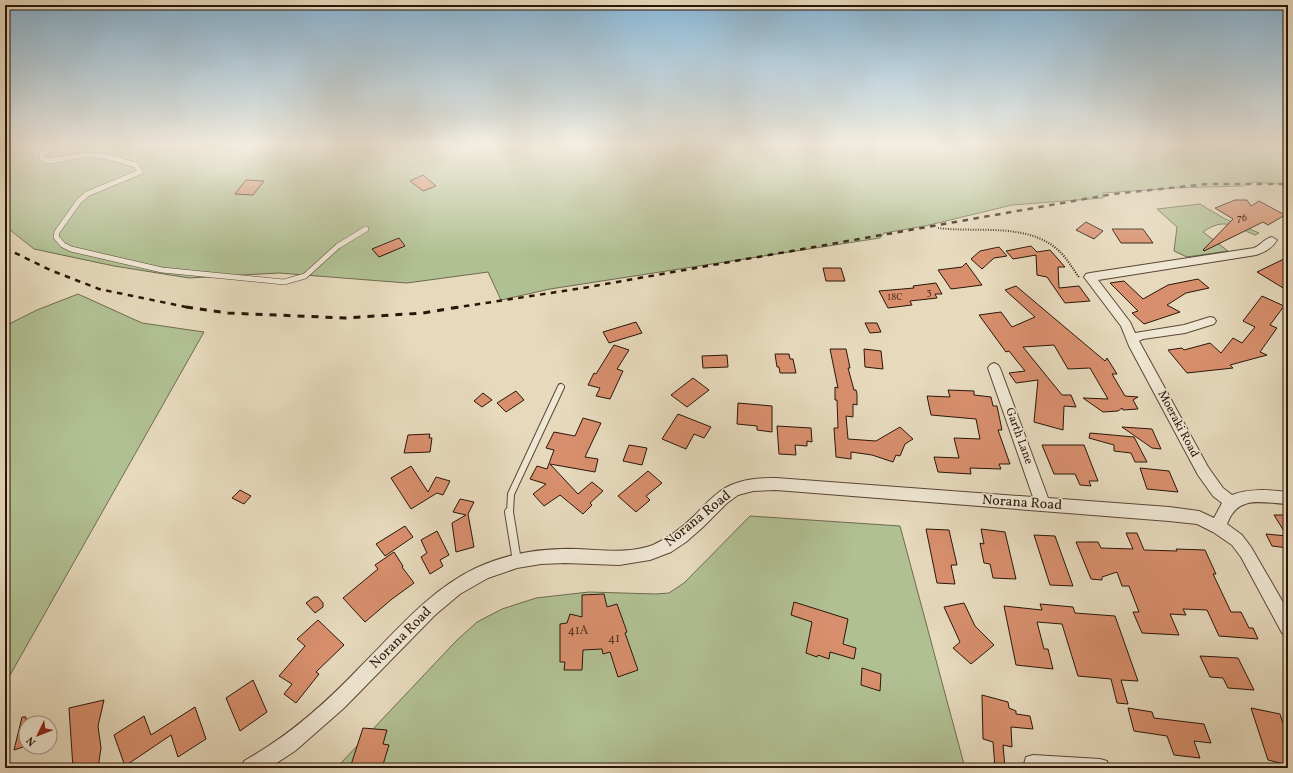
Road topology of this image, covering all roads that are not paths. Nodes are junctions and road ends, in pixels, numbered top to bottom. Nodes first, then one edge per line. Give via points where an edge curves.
1 (115, 182) edge
2 (366, 229) dead end
3 (1272, 240) dead end
4 (1210, 321) dead end
5 (1133, 339) junction
6 (994, 368) dead end
7 (561, 387) dead end
8 (1288, 498) edge
9 (1231, 502) junction
10 (1043, 505) junction
11 (1218, 527) junction
12 (517, 561) junction
13 (1288, 627) edge
14 (1033, 764) dead end
15 (255, 767) edge
16 (1100, 768) edge

1 - 2 lane via 94,190 79,200 57,232 56,237 63,245 162,270 284,282 305,276 338,246
3 - 5 street, Moeraki Road via 1264,248 1256,251 1090,276 1126,325
4 - 5 street via 1185,329 1141,335
5 - 9 street, Moeraki Road via 1203,471 1218,492
6 - 10 street, Garth Lane
7 - 12 lane via 511,494 510,510
8 - 9 street via 1251,497
9 - 11 street via 1224,511
10 - 11 street, Norana Road via 1190,516
10 - 12 street, Norana Road via 760,484 737,488 675,541 645,555 629,558 550,556
11 - 13 street via 1242,545
12 - 15 street, Norana Road via 482,573 441,599 419,617 310,727
14 - 16 street

